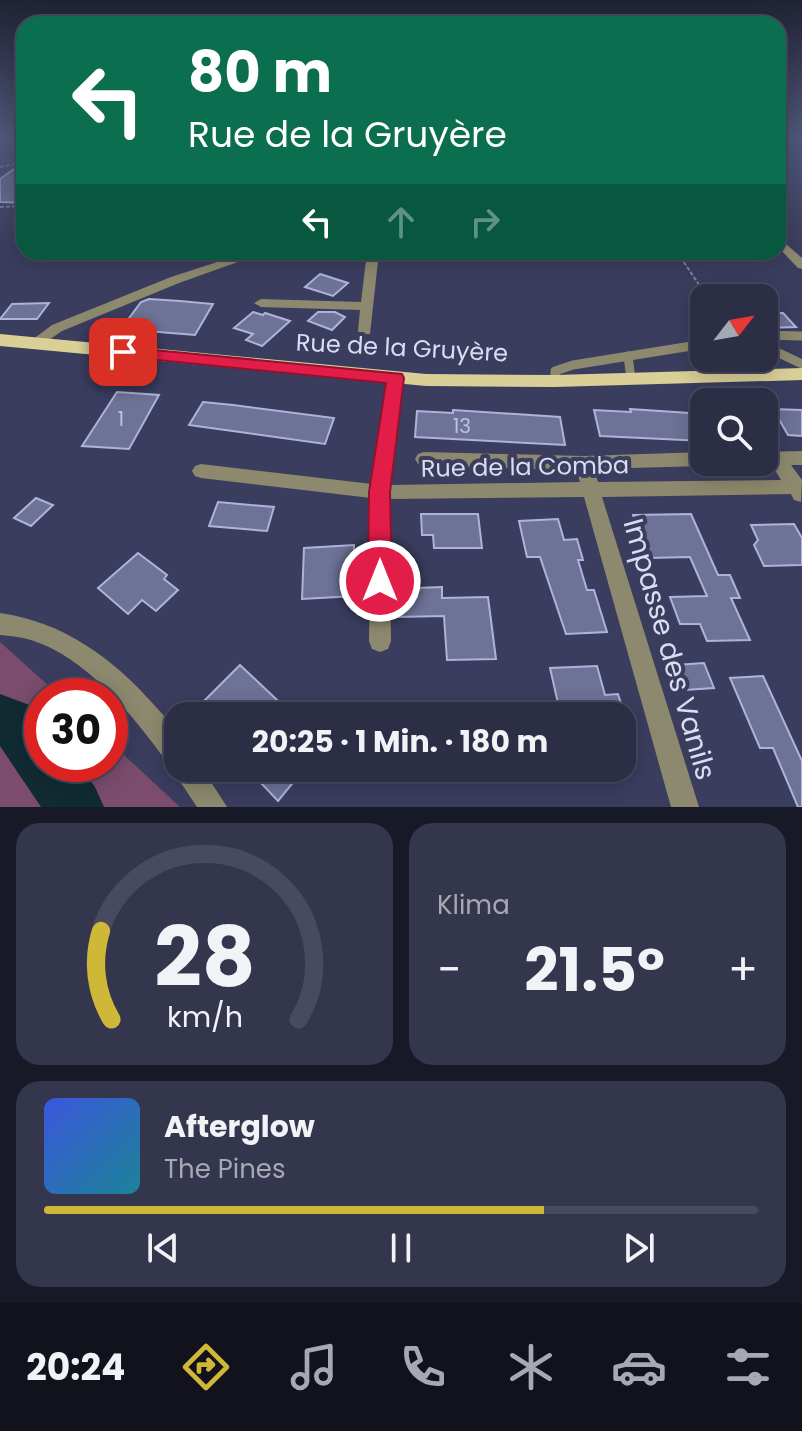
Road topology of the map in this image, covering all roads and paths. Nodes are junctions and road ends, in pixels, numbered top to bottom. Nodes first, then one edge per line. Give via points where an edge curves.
1 (786, 248) edge
2 (236, 260) edge
3 (372, 260) edge
4 (681, 260) edge
5 (802, 265) edge
6 (697, 284) edge
7 (261, 303) dead end
8 (368, 306) junction
9 (365, 331) dead end
10 (778, 335) edge
11 (802, 336) edge
12 (0, 340) edge
13 (35, 343) junction
14 (690, 346) edge
15 (778, 353) edge
16 (628, 356) junction
17 (802, 364) edge
18 (802, 374) edge
19 (395, 378) junction
20 (631, 379) junction
21 (555, 381) junction
22 (802, 458) edge
23 (424, 459) dead end
24 (690, 459) edge
25 (778, 459) edge
26 (583, 463) junction
27 (778, 466) edge
28 (201, 471) dead end
29 (592, 490) junction
30 (800, 490) edge
31 (380, 492) junction
32 (0, 624) edge
33 (380, 641) dead end
34 (164, 735) edge
35 (196, 782) edge
36 (213, 807) edge
37 (685, 807) edge

1 - 5 street
2 - 13 street via 50,331
3 - 8 street
4 - 6 path
7 - 8 street
8 - 9 street
10 - 11 lane
12 - 13 main road, Rue de la Gruyère
13 - 19 main road, Rue de la Gruyère
14 - 16 lane
15 - 17 lane
16 - 20 lane
16 - 21 lane via 563,367 555,371
18 - 20 main road, Rue de la Gruyère
19 - 21 main road, Rue de la Gruyère
19 - 31 street
20 - 21 main road, Rue de la Gruyère
22 - 25 street
23 - 26 street
24 - 26 street
26 - 29 street, Impasse des Vanils
27 - 30 street
28 - 31 street, Rue de la Comba
29 - 30 street, Rue de la Comba
29 - 31 street, Rue de la Comba
29 - 37 street, Impasse des Vanils
31 - 33 street
32 - 34 street via 40,632 103,668
35 - 36 street

